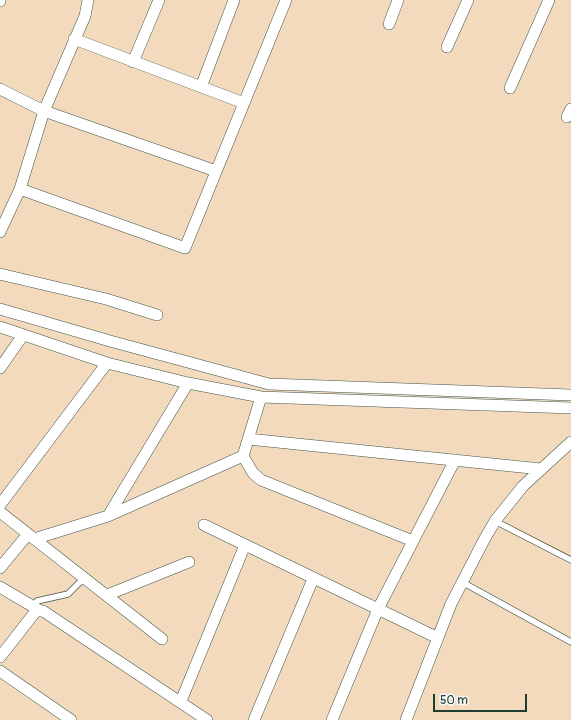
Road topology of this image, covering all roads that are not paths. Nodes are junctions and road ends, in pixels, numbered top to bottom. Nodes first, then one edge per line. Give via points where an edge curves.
1 (88, 0) edge
2 (159, 0) edge
3 (234, 0) edge
4 (286, 0) edge
5 (398, 0) edge
6 (468, 0) edge
7 (549, 0) edge
8 (389, 24) dead end
9 (74, 39) junction
10 (447, 47) dead end
11 (134, 62) junction
12 (201, 87) junction
13 (510, 88) dead end
14 (0, 89) edge
15 (244, 103) junction
16 (44, 111) junction
17 (216, 171) junction
18 (20, 189) junction
19 (0, 232) edge
20 (0, 274) edge
21 (0, 309) edge
22 (157, 315) dead end
23 (0, 327) edge
24 (23, 335) junction
25 (107, 363) junction
26 (0, 368) edge
27 (188, 383) junction
28 (571, 395) edge
29 (261, 397) junction
30 (571, 408) edge
31 (248, 439) junction
32 (571, 442) edge
33 (243, 456) junction
34 (455, 460) junction
35 (541, 469) junction
36 (0, 512) edge
37 (108, 516) junction
38 (495, 521) junction
39 (204, 525) dead end
40 (31, 536) junction
41 (413, 541) junction
42 (245, 545) junction
43 (571, 560) edge
44 (190, 562) dead end
45 (0, 568) edge
46 (84, 578) junction
47 (313, 579) junction
48 (462, 582) junction
49 (0, 587) edge
50 (107, 596) junction
51 (36, 608) junction
52 (378, 609) junction
53 (438, 638) junction
54 (162, 639) dead end
55 (571, 642) edge
56 (0, 658) edge
57 (0, 671) edge
58 (180, 701) junction
59 (71, 720) edge
60 (207, 720) edge
61 (254, 720) edge
62 (332, 720) edge
63 (406, 720) edge

1 - 9 street
2 - 11 street
3 - 12 street
4 - 15 street
5 - 8 street
6 - 10 street
7 - 13 street
9 - 11 street
9 - 16 street
11 - 12 street
12 - 15 street
14 - 16 street
15 - 17 street
16 - 17 street
16 - 18 street
17 - 18 street via 185,248
18 - 19 street
20 - 22 street via 106,299
21 - 28 street via 269,384
23 - 24 street
24 - 25 street
24 - 26 street
25 - 27 street
25 - 36 street
27 - 29 street
27 - 37 street
29 - 30 street
29 - 31 street
31 - 33 street
31 - 34 street
32 - 35 street
33 - 37 street
33 - 41 street via 253,473 261,480
34 - 35 street
34 - 41 street
35 - 38 street via 522,486
36 - 40 street
37 - 40 street
38 - 43 lane
38 - 48 street
39 - 42 street
40 - 45 street
40 - 46 street
41 - 52 street
42 - 47 street
42 - 58 street
44 - 50 street
46 - 50 street
46 - 51 lane via 68,594 36,601
47 - 52 street
47 - 61 street
48 - 53 street
48 - 55 lane
49 - 51 street
50 - 54 street
51 - 56 street
51 - 58 street
52 - 53 street
52 - 62 street
53 - 63 street
57 - 59 street
58 - 60 street

